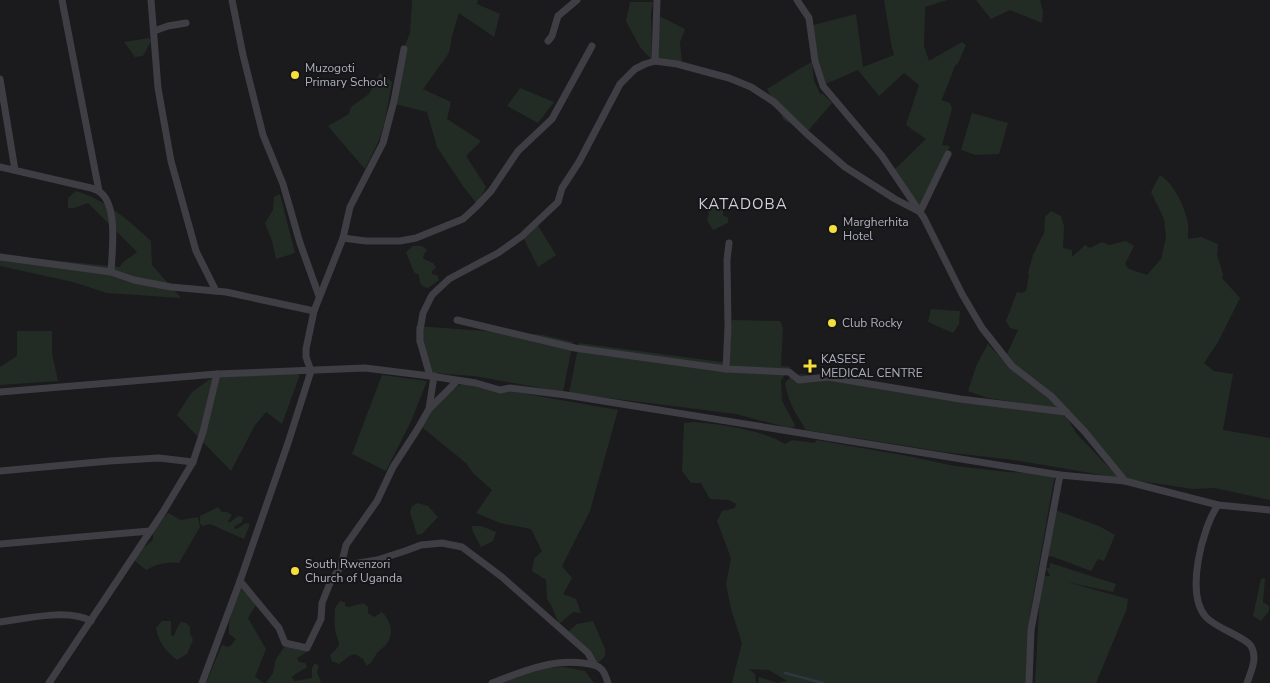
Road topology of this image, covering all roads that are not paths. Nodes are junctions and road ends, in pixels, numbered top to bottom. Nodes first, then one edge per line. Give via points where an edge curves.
1 (62, 0) edge
2 (151, 0) edge
3 (232, 0) edge
4 (577, 0) edge
5 (657, 0) edge
6 (797, 0) edge
7 (186, 23) dead end
8 (154, 32) junction
9 (548, 41) dead end
10 (592, 46) dead end
11 (404, 49) dead end
12 (654, 62) junction
13 (0, 79) edge
14 (948, 154) dead end
15 (0, 167) edge
16 (15, 170) junction
17 (98, 191) junction
18 (920, 212) junction
19 (343, 238) junction
20 (729, 243) dead end
21 (0, 257) edge
22 (111, 272) junction
23 (216, 291) junction
24 (319, 296) junction
25 (314, 311) junction
26 (456, 320) dead end
27 (726, 369) junction
28 (310, 371) junction
29 (217, 374) junction
30 (432, 376) junction
31 (457, 381) junction
32 (0, 392) edge
33 (429, 409) junction
34 (1066, 412) junction
35 (193, 462) junction
36 (0, 471) edge
37 (1060, 475) junction
38 (1124, 481) junction
39 (1218, 505) junction
40 (1270, 510) edge
41 (150, 531) junction
42 (0, 544) edge
43 (341, 566) junction
44 (240, 581) junction
45 (90, 621) junction
46 (0, 622) edge
47 (594, 664) junction
48 (49, 683) edge
49 (202, 683) edge
50 (492, 683) edge
51 (608, 683) edge
52 (1030, 683) edge
53 (1248, 683) edge

1 - 17 street
2 - 8 street
3 - 24 street via 264,135
4 - 9 street via 558,16
5 - 12 street
6 - 18 street via 809,18 815,61 823,86 882,156
7 - 8 street
8 - 23 street via 158,88 171,161 196,251
10 - 19 street via 552,119 518,151 491,191 462,218 400,242
11 - 19 street via 383,143 350,207
12 - 18 street via 677,64 740,81 760,92 845,167
12 - 30 street via 635,69 620,84 562,188 558,202 522,236 449,279 432,295 423,313 420,341
13 - 16 street
14 - 18 street
15 - 16 street
16 - 17 street
17 - 22 street via 105,197 112,222
18 - 34 street via 982,328 1012,366
19 - 24 street
20 - 27 street
21 - 22 street
22 - 23 street via 172,287
23 - 25 street
24 - 25 street
25 - 28 street via 306,349
26 - 27 street via 567,347
27 - 34 street via 788,372 799,380 828,377 960,399
28 - 29 street
28 - 30 street via 365,368
28 - 44 street
29 - 32 street
29 - 35 street
30 - 31 street
30 - 33 street
31 - 33 street
31 - 37 street
33 - 43 street via 362,524 346,545
34 - 38 street
35 - 36 street via 159,458
35 - 41 street
37 - 38 street
37 - 52 street via 1031,630
38 - 39 street
39 - 40 street
39 - 53 street via 1210,516 1203,541 1196,582 1197,596 1205,617 1252,648 1254,658
41 - 42 street
41 - 45 street
43 - 44 street via 330,583 322,603 321,619 307,648 285,643 279,628
43 - 47 street via 377,560 420,545 442,543 462,547 502,577 588,653
44 - 49 street
45 - 46 street via 84,617 45,616
45 - 48 street
47 - 50 street via 545,665
47 - 51 street via 602,670

